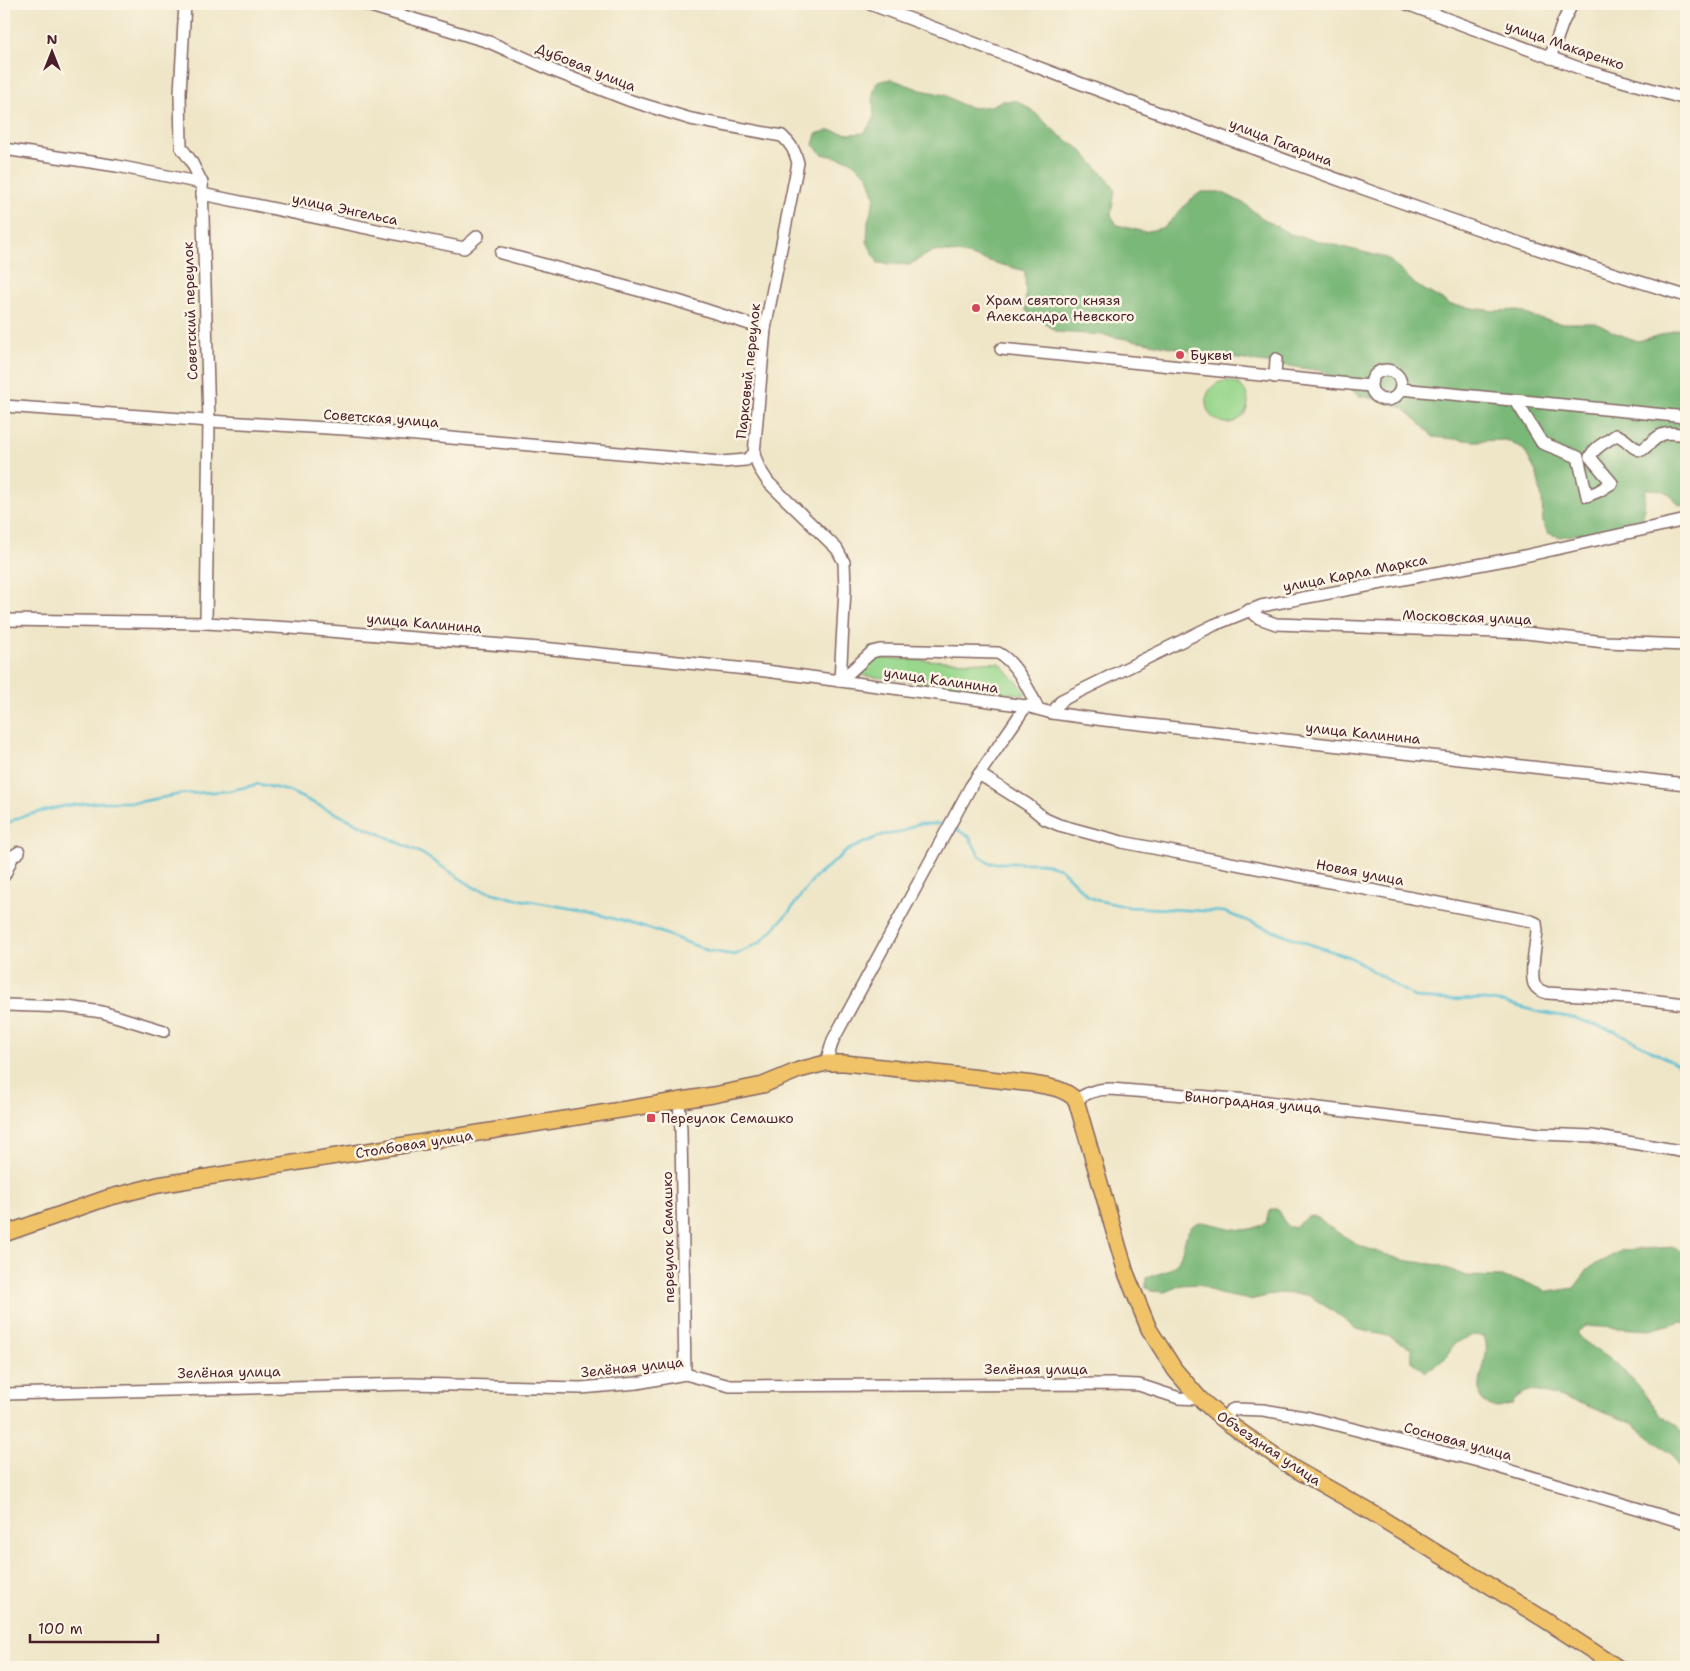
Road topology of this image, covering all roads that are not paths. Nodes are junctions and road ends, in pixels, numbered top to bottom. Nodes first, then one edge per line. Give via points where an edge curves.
1 (185, 4) edge
2 (364, 4) edge
3 (870, 4) edge
4 (1407, 4) edge
5 (1572, 4) edge
6 (1550, 58) junction
7 (1686, 99) edge
8 (4, 150) edge
9 (795, 152) joint
10 (202, 189) junction
11 (478, 236) dead end
12 (501, 254) dead end
13 (1686, 296) edge
14 (765, 329) junction
15 (1001, 348) dead end
16 (1276, 358) dead end
17 (1275, 377) junction
18 (1370, 386) junction
19 (1401, 389) junction
20 (1516, 401) junction
21 (4, 406) edge
22 (1686, 417) edge
23 (209, 421) junction
24 (1679, 434) dead end
25 (754, 454) junction
26 (1686, 520) edge
27 (1249, 610) junction
28 (4, 620) edge
29 (206, 623) junction
30 (1686, 645) edge
31 (840, 681) junction
32 (1032, 708) junction
33 (1052, 713) junction
34 (979, 774) junction
35 (1686, 784) edge
36 (19, 852) dead end
37 (4, 876) edge
38 (1686, 1004) edge
39 (4, 1005) edge
40 (164, 1031) dead end
41 (826, 1063) junction
42 (1076, 1100) junction
43 (679, 1101) junction
44 (1686, 1152) edge
45 (4, 1234) edge
46 (686, 1374) junction
47 (4, 1394) edge
48 (1200, 1399) junction
49 (1226, 1421) junction
50 (1686, 1524) edge
51 (1617, 1667) edge

1 - 10 street, Советский переулок via 180,93 181,147 191,161
2 - 9 street, Дубовая улица via 489,42 628,100 690,118 782,136
3 - 13 street, улица Гагарина via 1427,212 1588,267
4 - 6 street, улица Макаренко
5 - 6 street
6 - 7 street, улица Макаренко
8 - 10 street, улица Энгельса via 117,166
9 - 14 street, Парковый переулок via 798,163
10 - 11 street, улица Энгельса via 464,248
10 - 23 street, Советский переулок
12 - 14 street via 678,301
14 - 25 street, Парковый переулок
15 - 17 street via 1154,369
16 - 17 street
17 - 18 street
18 - 19 street via 1377,399 1383,401 1394,399
18 - 19 street via 1371,379 1383,370 1397,375
19 - 20 street
20 - 22 street
20 - 24 street via 1542,443 1578,457 1587,496 1612,483 1590,457 1606,441 1616,435 1623,437 1633,448 1642,450 1662,434
21 - 23 street, Советская улица
23 - 25 street, Советская улица via 360,430 721,462 746,460
23 - 29 street, Советский переулок
25 - 31 street, Парковый переулок via 768,482 837,549 844,562 846,589
26 - 27 street, улица Карла Маркса via 1515,558
27 - 30 street, Московская улица via 1276,624 1526,633 1605,642
27 - 33 street, улица Карла Маркса via 1062,700
28 - 29 street, улица Калинина
29 - 31 street, улица Калинина via 552,649
31 - 32 street, улица Калинина
31 - 32 street, улица Калинина via 872,652 880,650 998,654 1007,657 1029,690
32 - 33 street, улица Калинина
32 - 34 street
33 - 35 street, улица Калинина
34 - 38 street, Новая улица via 1045,819 1122,842 1531,921 1536,924 1537,931 1533,977 1535,985 1547,993
34 - 41 street via 833,1040
36 - 37 street via 13,856
39 - 40 street via 102,1012
41 - 42 main road via 1034,1084 1068,1092
41 - 43 main road, Столбовая улица via 799,1070 763,1086
42 - 44 street, Виноградная улица via 1098,1089 1110,1089 1260,1101 1540,1134 1592,1136
42 - 48 main road, Объездная улица via 1106,1211 1132,1289 1149,1329 1175,1370
43 - 45 main road, Столбовая улица via 158,1184
43 - 46 street, переулок Семашко
46 - 47 street, Зелёная улица via 581,1388 411,1384
46 - 48 street, Зелёная улица via 730,1386 1139,1385 1179,1398
48 - 49 main road, Объездная улица
49 - 50 street, Сосновая улица via 1234,1409 1310,1418 1478,1460
49 - 51 main road, Объездная улица via 1293,1468 1374,1514

